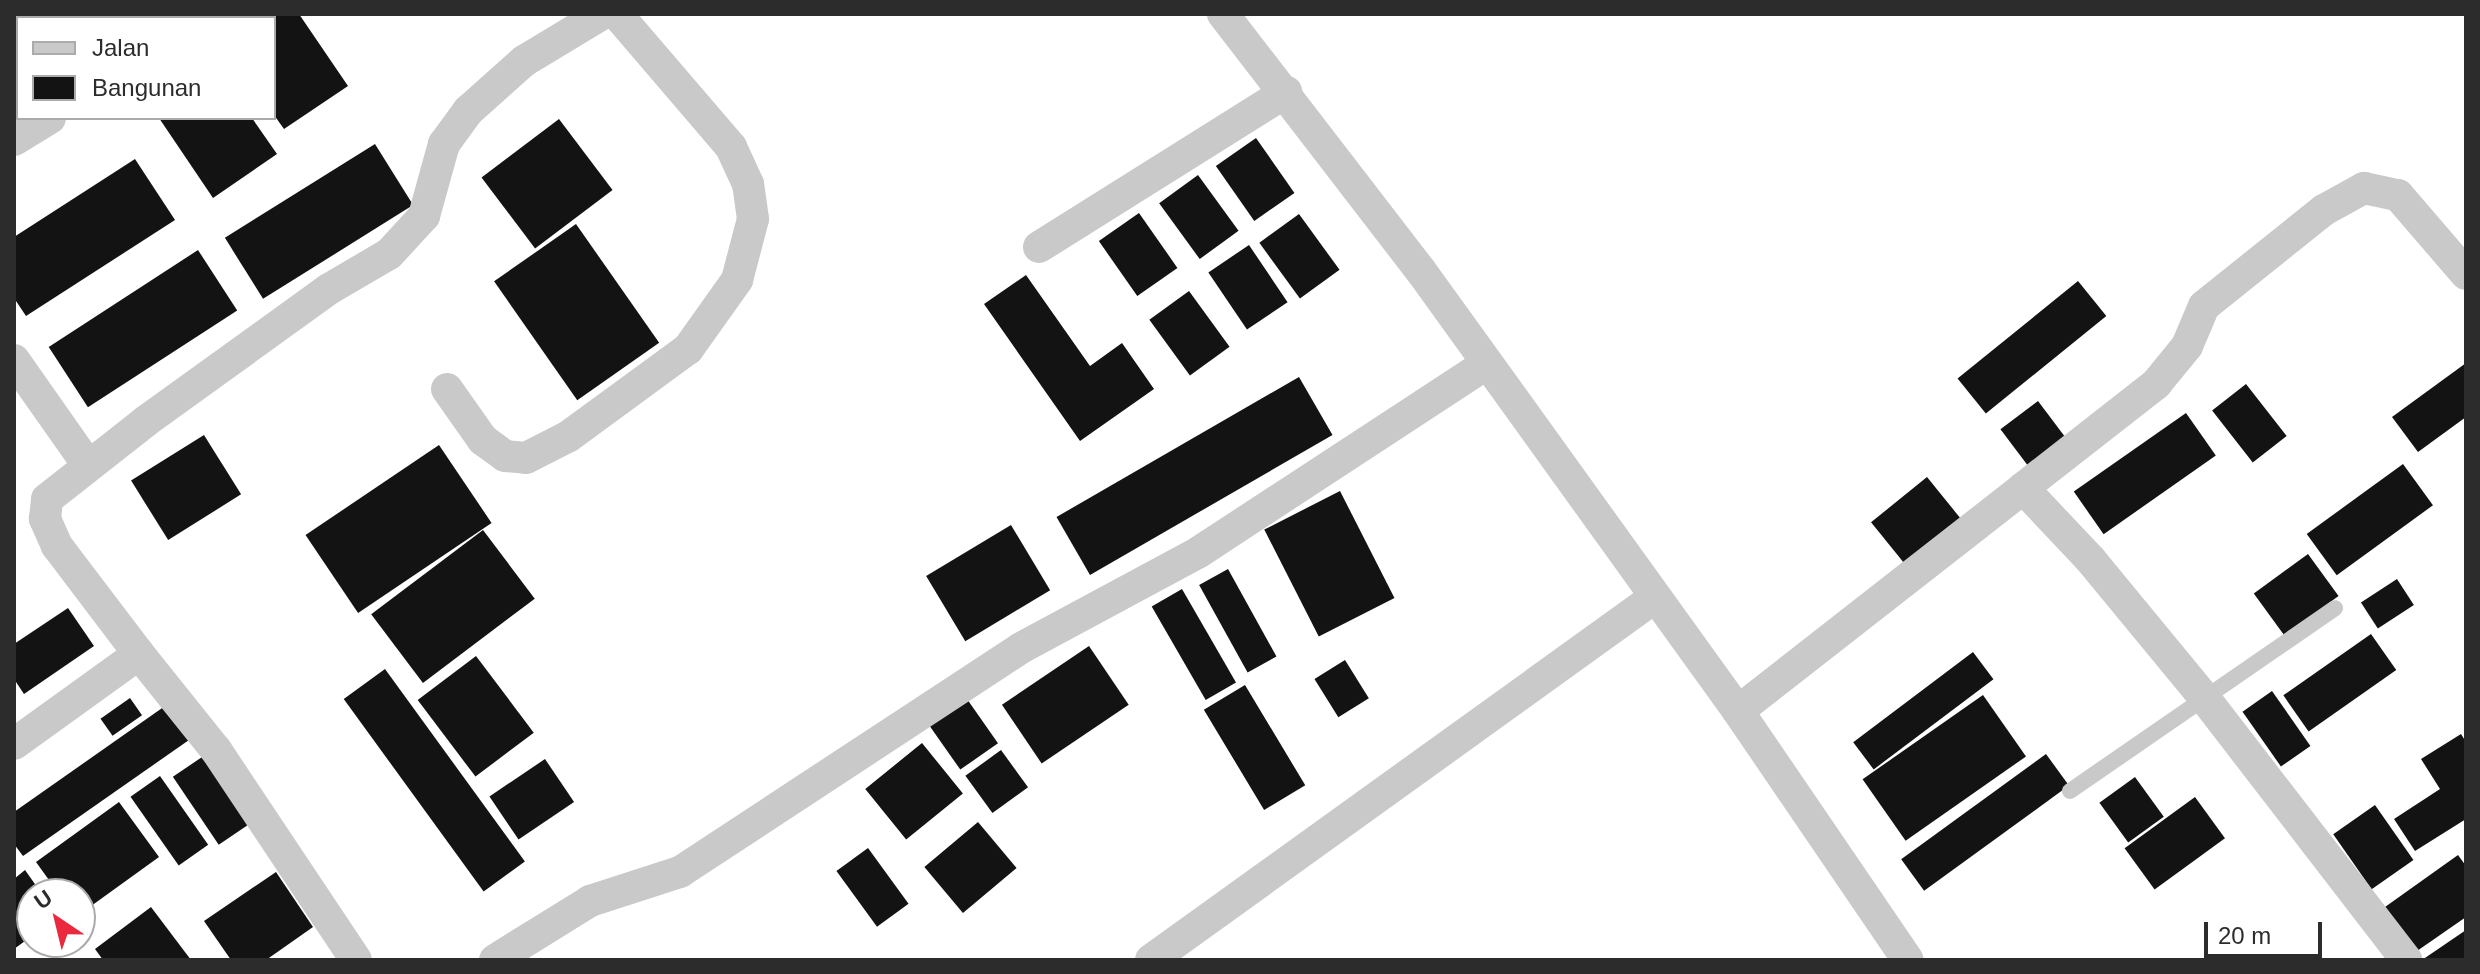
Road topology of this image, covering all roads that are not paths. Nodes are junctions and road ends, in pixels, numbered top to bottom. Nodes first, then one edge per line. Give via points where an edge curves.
1 (602, 14) edge
2 (617, 14) edge
3 (1223, 14) edge
4 (1286, 92) junction
5 (47, 120) edge
6 (14, 140) edge
7 (1039, 247) dead end
8 (2466, 274) edge
9 (1485, 365) junction
10 (17, 372) edge
11 (447, 389) dead end
12 (87, 464) junction
13 (2023, 488) junction
14 (1654, 598) junction
15 (2335, 608) dead end
16 (139, 654) junction
17 (2203, 696) junction
18 (1738, 711) junction
19 (14, 744) edge
20 (2070, 791) dead end
21 (356, 960) edge
22 (495, 960) edge
23 (1151, 960) edge
24 (1908, 960) edge
25 (2406, 960) edge

1 - 12 street via 524,61 468,111 444,144 424,216 389,254 329,289
2 - 11 street via 731,147 753,219 737,280 688,349 569,436 526,458 505,456 483,440
3 - 4 street
4 - 7 street
4 - 9 street
5 - 6 street
8 - 13 street via 2398,195 2364,188 2324,210 2204,306 2187,346 2156,384
9 - 14 street
9 - 22 street via 1199,552 1021,648 680,872 590,901
10 - 12 street
12 - 16 street via 47,499 45,519 57,546
13 - 17 street via 2090,559
13 - 18 street
14 - 18 street
14 - 23 street
15 - 17 lane
16 - 19 street
16 - 21 street via 216,750
17 - 20 lane
17 - 25 street
18 - 24 street

